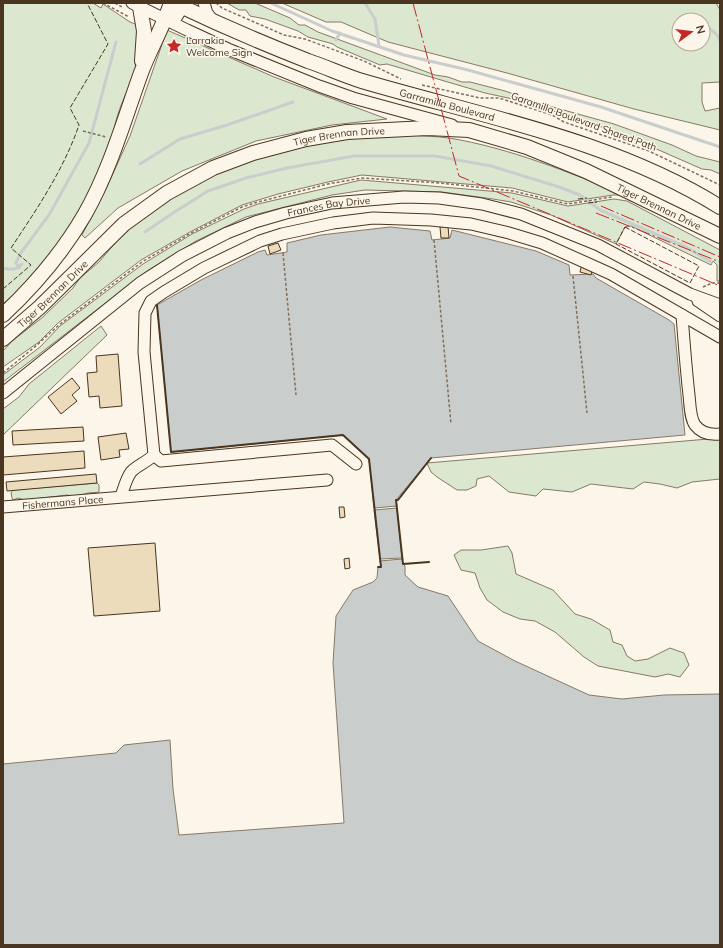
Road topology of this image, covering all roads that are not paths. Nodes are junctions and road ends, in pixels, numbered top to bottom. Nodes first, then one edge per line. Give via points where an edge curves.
1 (204, 3) edge
2 (178, 4) edge
3 (136, 5) edge
4 (169, 21) junction
5 (214, 22) junction
6 (141, 72) junction
7 (470, 130) junction
8 (717, 204) edge
9 (720, 236) edge
10 (690, 294) junction
11 (720, 305) edge
12 (3, 315) edge
13 (682, 315) junction
14 (720, 316) edge
15 (720, 337) edge
16 (3, 339) edge
17 (3, 393) edge
18 (720, 434) edge
19 (154, 455) junction
20 (356, 464) dead end
21 (327, 480) dead end
22 (121, 496) junction
23 (3, 506) edge

1 - 5 street via 207,13
2 - 4 main road, Tiger Brennan Drive
2 - 5 main road, Garramilla Boulevard
3 - 4 street, Garramilla Boulevard
3 - 6 main road via 144,31
4 - 6 main road, Tiger Brennan Drive
4 - 7 street, Garramilla Boulevard via 262,63 353,98
5 - 8 main road, Garramilla Boulevard via 359,80 512,122 614,156 651,171
6 - 12 main road, Tiger Brennan Drive via 118,140 90,204 39,278
7 - 9 main road, Tiger Brennan Drive via 527,147 586,171
7 - 16 main road, Tiger Brennan Drive via 435,128 347,132 271,147 213,168 167,193 124,224 40,307
10 - 11 street, Frances Bay Drive
10 - 14 street, Frances Bay Drive
10 - 17 street, Frances Bay Drive via 598,245 521,214 482,204 438,198 404,197 332,203 256,222 227,233 182,256 140,283
13 - 15 street
13 - 18 street via 684,353 695,425 713,435
13 - 19 street via 611,274 542,243 471,224 373,218 333,223 282,234 260,241 204,268 151,301 145,313 144,352
19 - 20 street via 161,461 332,445
19 - 22 street via 131,472
21 - 22 street, Fishermans Place
22 - 23 street, Fishermans Place

